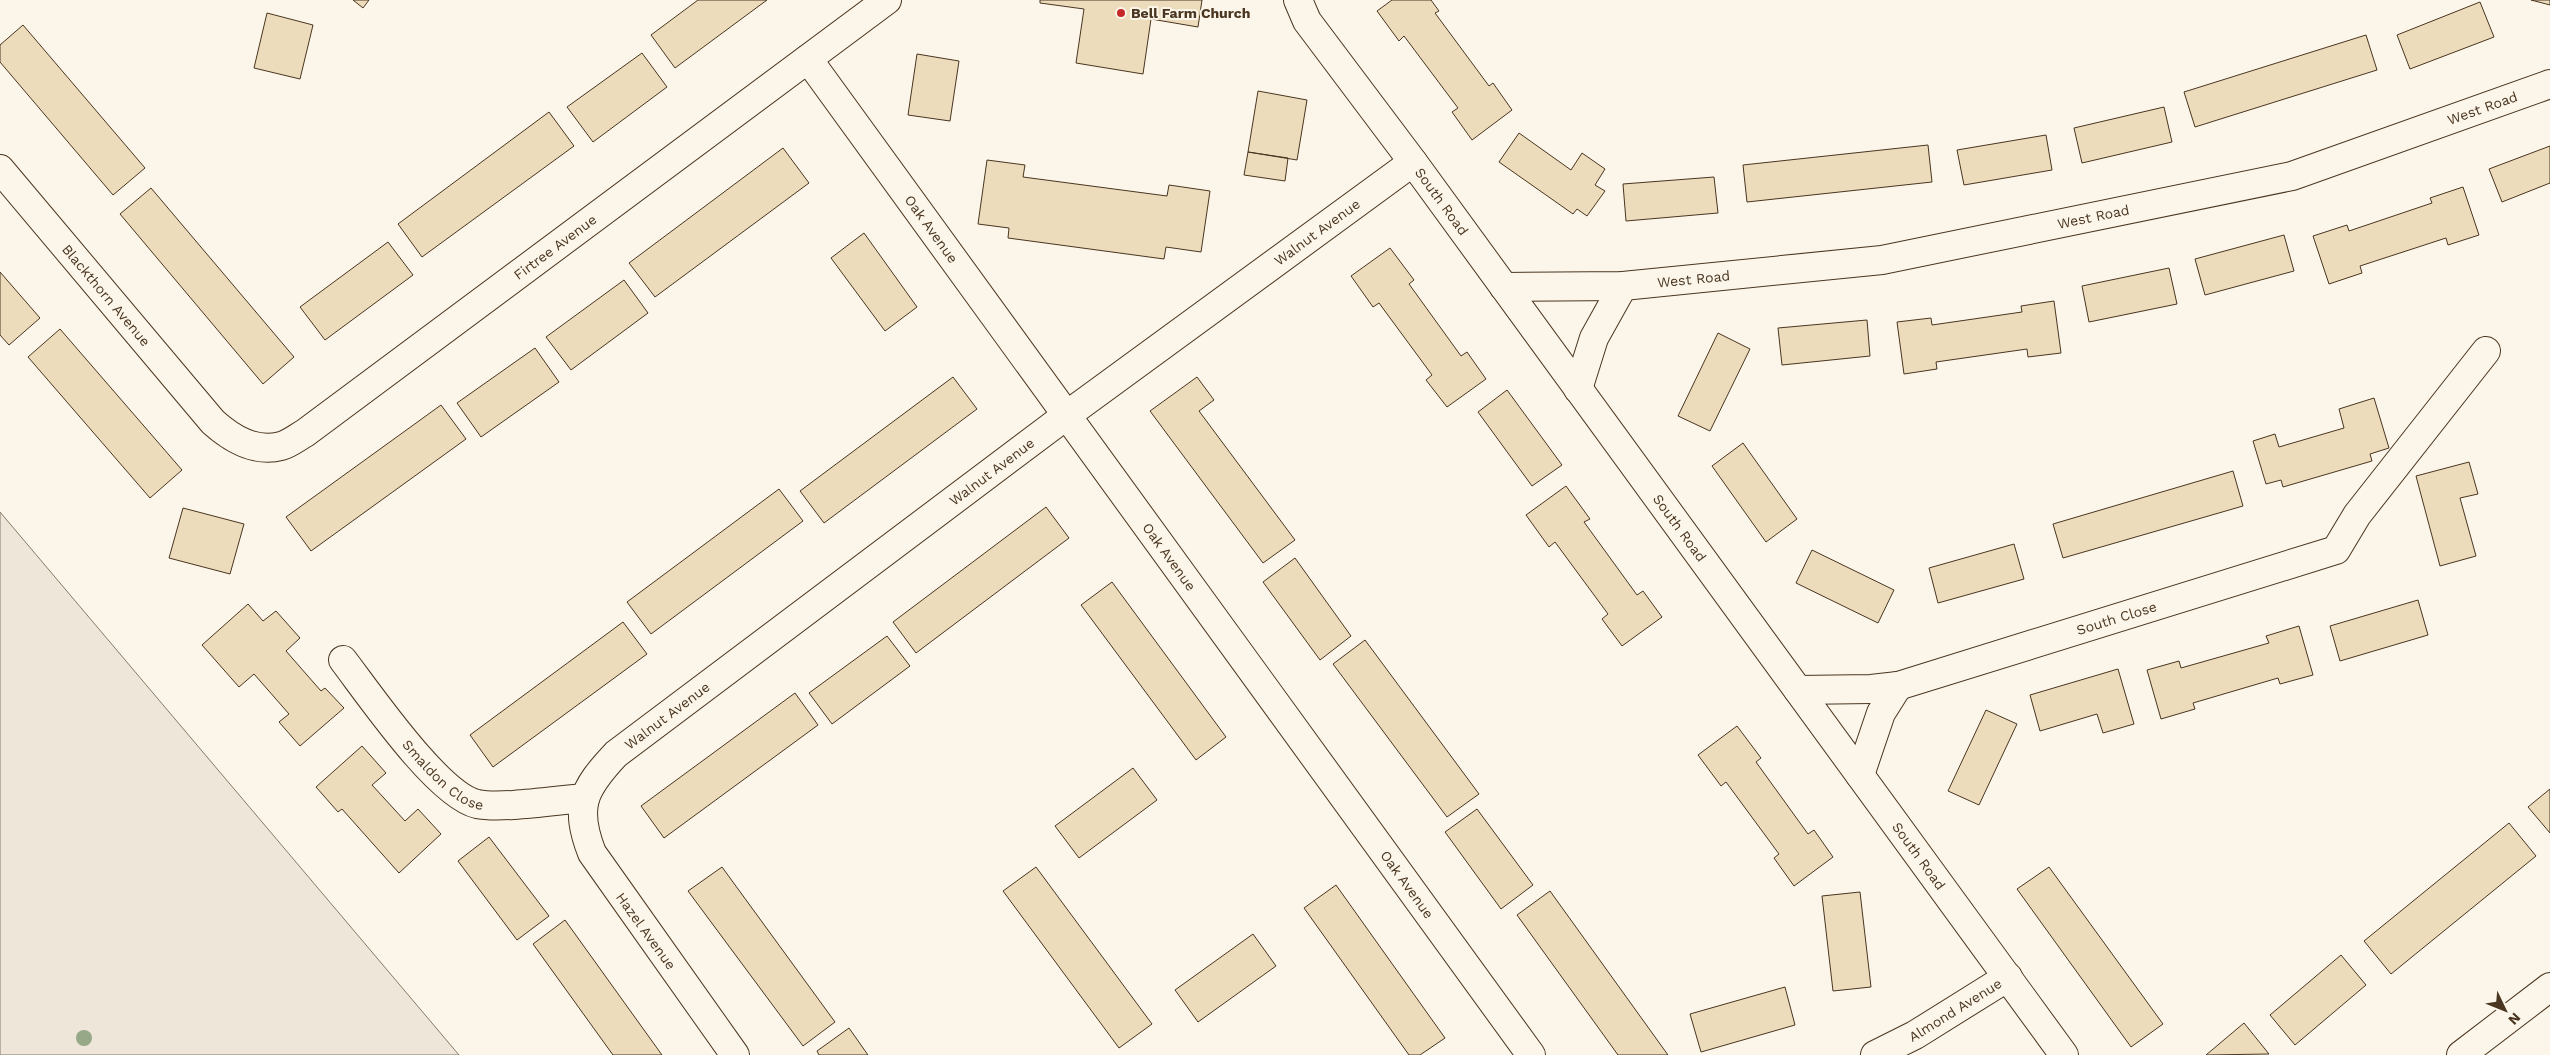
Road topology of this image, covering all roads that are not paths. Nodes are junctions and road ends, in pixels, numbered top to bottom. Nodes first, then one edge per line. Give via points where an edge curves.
1 (887, 0) edge
2 (1298, 0) edge
3 (808, 58) junction
4 (2550, 84) edge
5 (1413, 162) junction
6 (0, 169) edge
7 (1623, 286) junction
8 (1504, 287) junction
9 (2486, 351) dead end
10 (1578, 389) junction
11 (1067, 415) junction
12 (213, 422) joint
13 (343, 660) dead end
14 (1898, 686) junction
15 (1798, 690) junction
16 (1860, 775) junction
17 (585, 798) junction
18 (2008, 977) junction
19 (2550, 987) edge
20 (735, 1055) edge
21 (1531, 1055) edge
22 (1875, 1055) edge
23 (2064, 1055) edge
24 (2461, 1055) edge

1 - 3 street, Firtree Avenue
2 - 5 street, South Road via 1307,21
3 - 11 street, Oak Avenue
3 - 12 street, Firtree Avenue via 305,432 281,446 254,446 232,439
4 - 7 street, West Road via 2292,176 1882,260
5 - 8 street, South Road
5 - 11 street, Walnut Avenue
6 - 12 street, Blackthorn Avenue
7 - 8 street, West Road
7 - 10 street via 1594,338
8 - 10 street, South Road
9 - 14 street, South Close via 2357,515 2336,550
10 - 15 street, South Road
11 - 17 street, Walnut Avenue via 616,754 602,769
11 - 21 street, Oak Avenue
13 - 17 street, Smaldon Close via 431,772 453,792 477,804
14 - 15 street, South Close
14 - 16 street via 1882,714
15 - 16 street, South Road
16 - 18 street, South Road
17 - 20 street, Hazel Avenue via 582,817 596,860
18 - 22 street, Almond Avenue via 1915,1035
18 - 23 street, South Road
19 - 24 street

